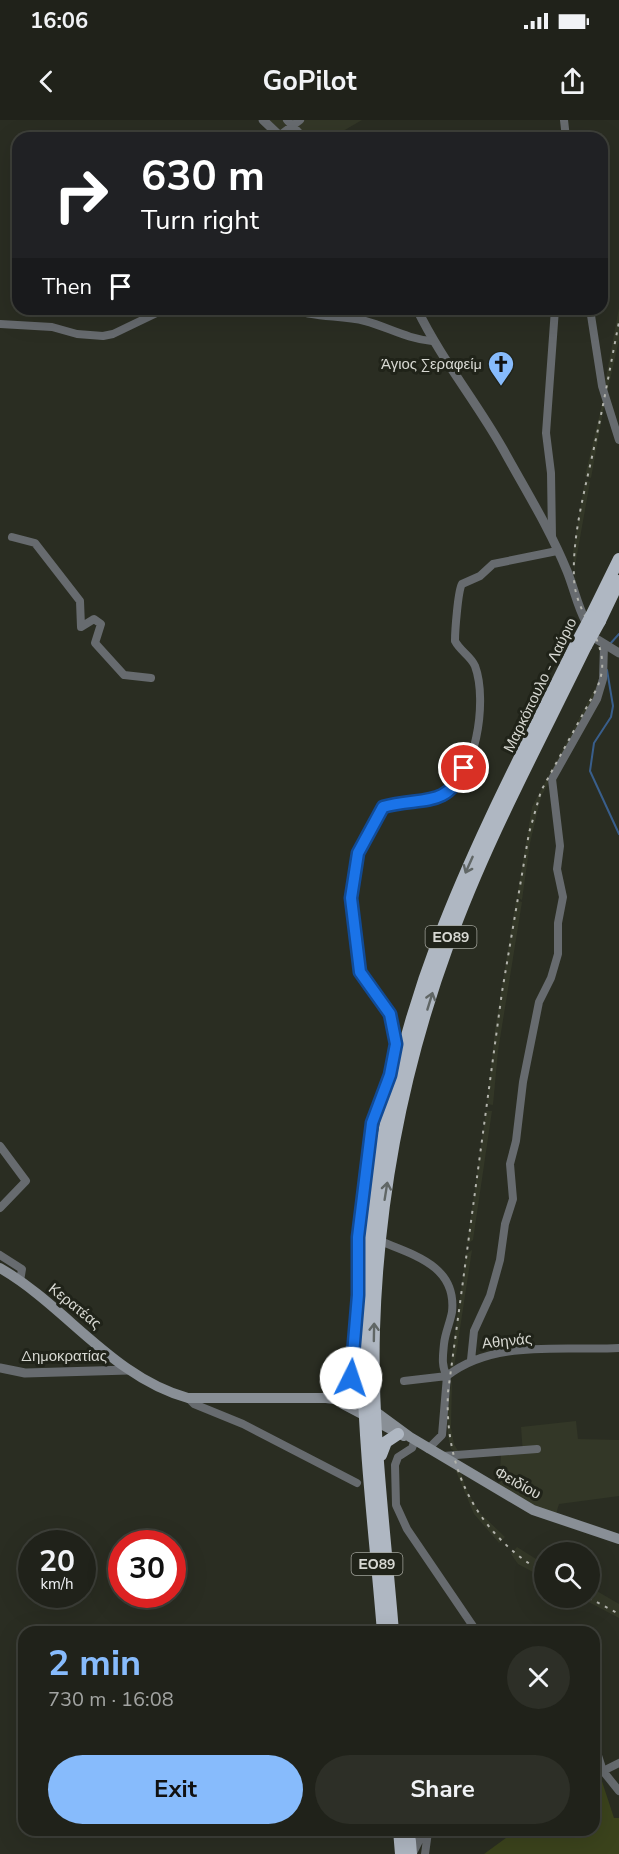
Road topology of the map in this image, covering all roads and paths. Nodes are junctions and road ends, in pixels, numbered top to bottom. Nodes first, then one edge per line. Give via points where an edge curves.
1 (263, 120) edge
2 (300, 120) edge
3 (289, 123) edge
4 (276, 132) edge
5 (153, 315) edge
6 (314, 315) edge
7 (420, 315) edge
8 (555, 315) edge
9 (591, 315) edge
10 (0, 324) edge
11 (432, 341) junction
12 (619, 440) edge
13 (12, 537) dead end
14 (552, 542) junction
15 (557, 551) junction
16 (619, 559) edge
17 (619, 581) edge
18 (592, 620) junction
19 (592, 644) junction
20 (619, 653) edge
21 (151, 678) dead end
22 (0, 1146) edge
23 (0, 1208) edge
24 (380, 1241) junction
25 (0, 1255) edge
26 (0, 1268) edge
27 (20, 1281) junction
28 (619, 1348) edge
29 (471, 1360) junction
30 (0, 1368) edge
31 (363, 1369) junction
32 (129, 1370) junction
33 (447, 1376) junction
34 (404, 1381) dead end
35 (188, 1398) junction
36 (332, 1398) junction
37 (371, 1414) junction
38 (408, 1437) junction
39 (428, 1449) junction
40 (537, 1449) dead end
41 (442, 1456) junction
42 (379, 1465) junction
43 (357, 1483) dead end
44 (619, 1539) edge
45 (383, 1626) edge
46 (392, 1626) edge
47 (473, 1626) edge
48 (600, 1762) edge
49 (619, 1763) edge
50 (603, 1771) junction
51 (619, 1791) edge
52 (400, 1836) edge
53 (410, 1836) edge
54 (424, 1836) edge
55 (428, 1836) edge
56 (401, 1854) edge
57 (412, 1854) edge
58 (425, 1854) edge

1 - 4 street
2 - 3 street
5 - 10 street via 103,336 52,327
6 - 11 street via 365,321 410,338
7 - 11 street
8 - 14 street via 546,433
9 - 12 street via 602,386
11 - 14 street via 484,416
13 - 21 street via 35,543 80,601 81,627 94,619 101,624 95,644 124,675
14 - 15 street
15 - 18 street
15 - 36 street via 493,564 480,576 462,584 457,596 455,641 476,669 478,739 459,783 449,793 383,807 355,863 351,898 358,965 390,1014 396,1044 390,1075 372,1123 358,1237 352,1373 347,1382 328,1389
16 - 18 highway, Μαρκόπουλο - Λαύριο / ΕΟ89
17 - 18 highway, Μαρκόπουλο - Λαύριο / ΕΟ89
18 - 19 highway, Μαρκόπουλο - Λαύριο / ΕΟ89, bridge
19 - 20 street
24 -> 19 highway, Μαρκόπουλο - Λαύριο / ΕΟ89 via 404,1093 448,946 509,803
19 - 29 street via 603,679 597,699 552,779 560,846 557,868 563,897 558,954 539,1002 510,1164 513,1199 495,1279 474,1331
19 -> 31 highway, Μαρκόπουλο - Λαύριο / ΕΟ89 via 460,886 438,940 386,1124 373,1203
22 - 23 street via 26,1180
24 - 33 street via 421,1256 447,1282 452,1308 443,1357
37 -> 24 highway, Μαρκόπουλο - Λαύριο / ΕΟ89
25 - 27 street via 21,1269
26 - 27 main road, Κερατέας
27 - 32 main road, Κερατέας
28 - 29 street, Αθηνάς via 510,1352
29 - 33 street, Αθηνάς
30 - 32 street, Δημοκρατίας via 25,1373
31 - 36 highway via 352,1395
31 - 37 highway, Μαρκόπουλο - Λαύριο / ΕΟ89
32 - 35 main road, Κερατέας via 160,1389
33 - 34 street
33 - 39 street via 442,1435
35 - 36 main road, Κερατέας
35 - 43 street
36 - 37 main road
37 - 38 main road
37 - 42 highway, Μαρκόπουλο - Λαύριο / ΕΟ89
37 - 45 highway, Μαρκόπουλο - Λαύριο / ΕΟ89
38 - 39 main road, Φειδίου
38 - 42 highway via 383,1446
38 - 47 street via 412,1448 398,1457 395,1465 396,1505 407,1529
39 - 41 main road, Φειδίου
40 - 41 street
41 - 44 main road, Φειδίου via 533,1510
42 - 46 highway, Μαρκόπουλο - Λαύριο / ΕΟ89
48 - 50 street
49 - 50 street
50 - 51 street
52 - 56 highway
53 - 57 highway
54 - 57 street
55 - 58 street

